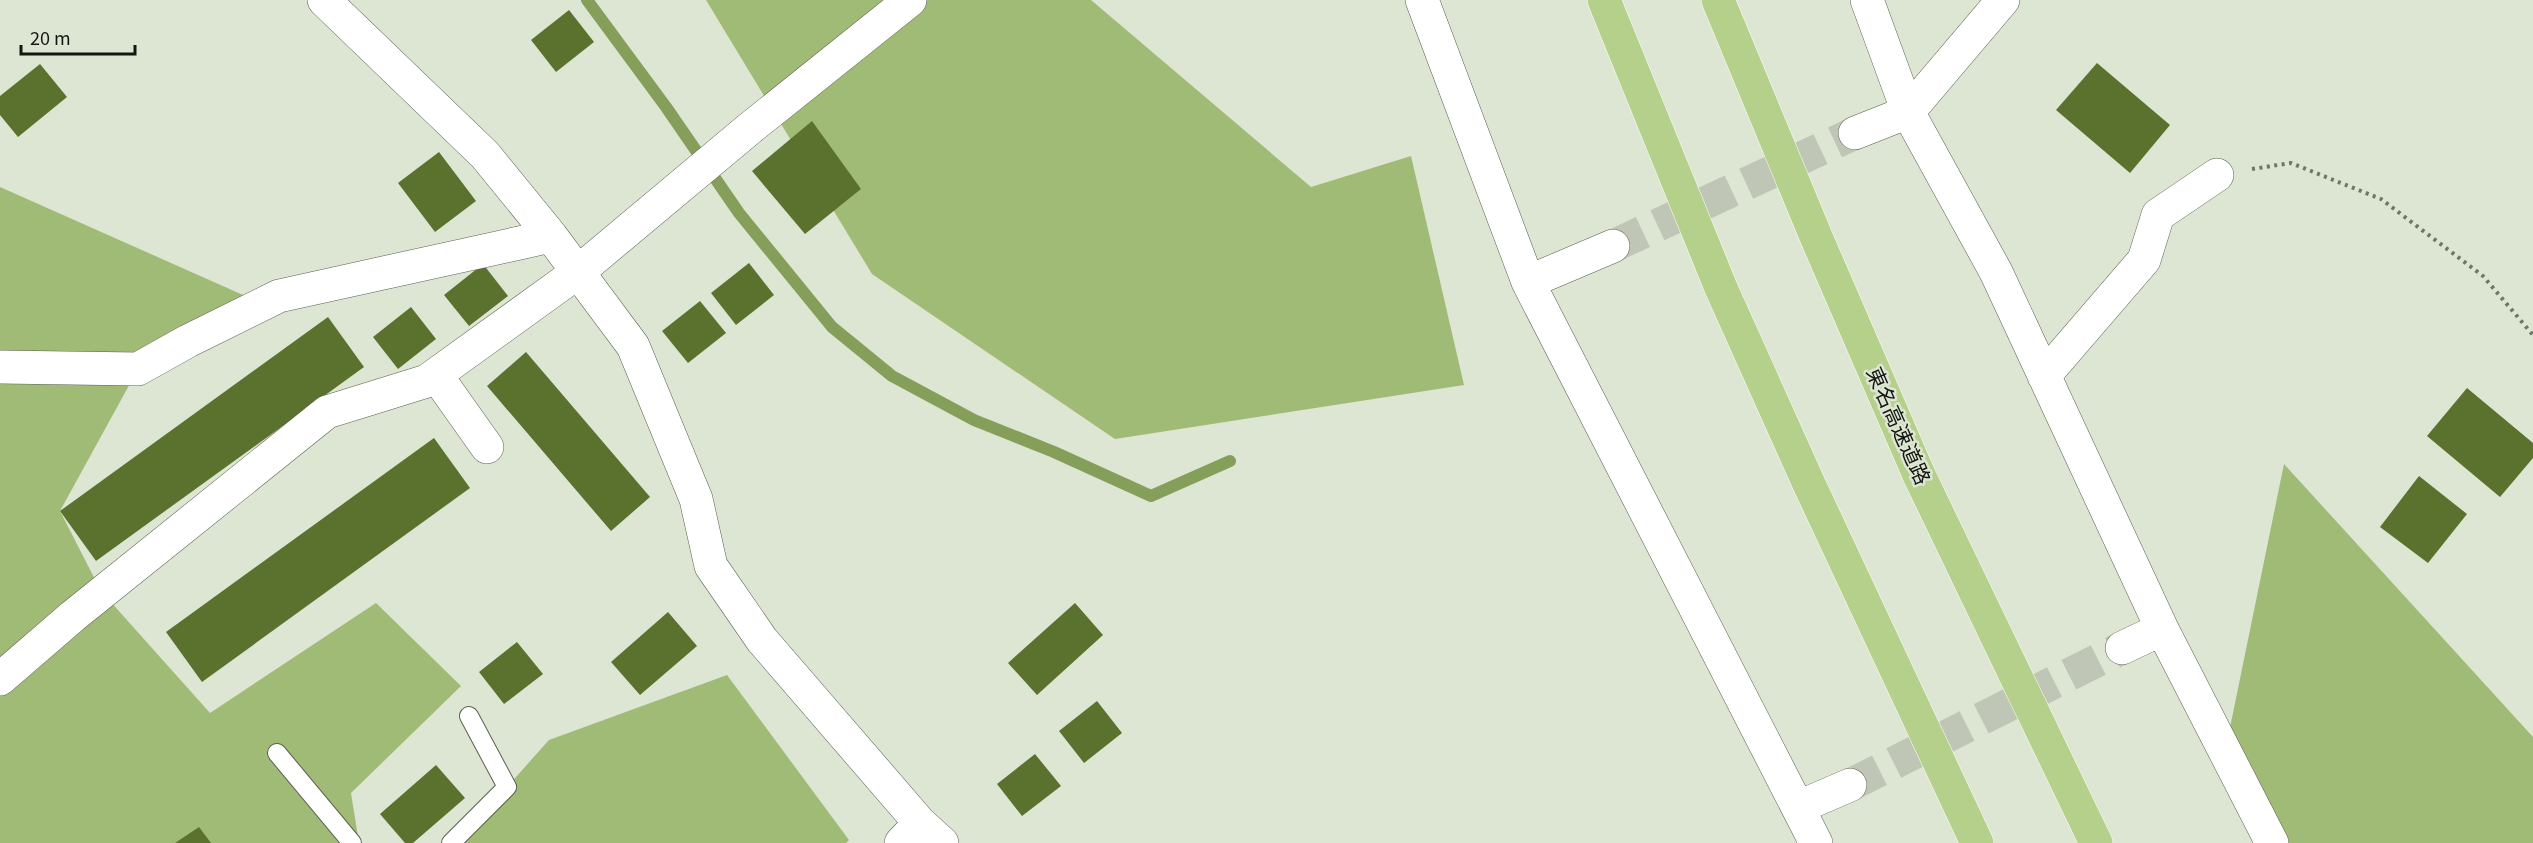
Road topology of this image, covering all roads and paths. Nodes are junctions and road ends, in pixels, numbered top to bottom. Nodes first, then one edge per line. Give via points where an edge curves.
1 (324, 0) edge
2 (910, 0) edge
3 (1422, 0) edge
4 (1585, 0) edge
5 (1604, 0) edge
6 (1718, 0) edge
7 (1729, 0) edge
8 (1867, 0) edge
9 (2003, 0) edge
10 (1908, 112) junction
11 (1856, 133) tunnel mouth
12 (2217, 175) joint
13 (551, 236) junction
14 (1817, 239) junction
15 (1613, 246) tunnel mouth
16 (578, 272) junction
17 (1528, 282) junction
18 (1721, 288) junction
19 (2533, 335) edge
20 (0, 367) edge
21 (436, 375) junction
22 (2044, 376) junction
23 (487, 447) dead end
24 (2162, 629) junction
25 (2122, 648) tunnel mouth
26 (0, 679) edge
27 (470, 716) dead end
28 (277, 753) dead end
29 (1850, 785) tunnel mouth
30 (1799, 807) junction
31 (921, 836) edge
32 (352, 843) edge
33 (451, 843) edge
34 (1816, 843) edge
35 (1977, 843) edge
36 (2096, 843) edge
37 (2272, 843) edge

1 - 13 street via 485,155
2 - 16 street
3 - 17 street
4 - 18 highway
5 - 18 highway
6 - 14 highway, 東名高速道路
7 - 14 highway
8 - 10 street
9 - 10 street
10 - 11 street
10 - 22 street via 1996,272
12 - 19 path via 2291,163 2381,199 2483,276
12 - 22 street via 2158,215 2145,260
13 - 16 street
13 - 20 street via 279,296 138,369
14 - 36 highway, 東名高速道路 via 1919,475
15 - 17 street
16 - 21 street
16 - 31 street via 633,346 696,499 711,566 762,640
17 - 30 street
18 - 35 highway
21 - 23 street
21 - 26 street via 327,412 82,608
22 - 24 street
24 - 25 street
24 - 37 street
27 - 33 lane via 507,787
28 - 32 lane
29 - 30 street
30 - 34 street

